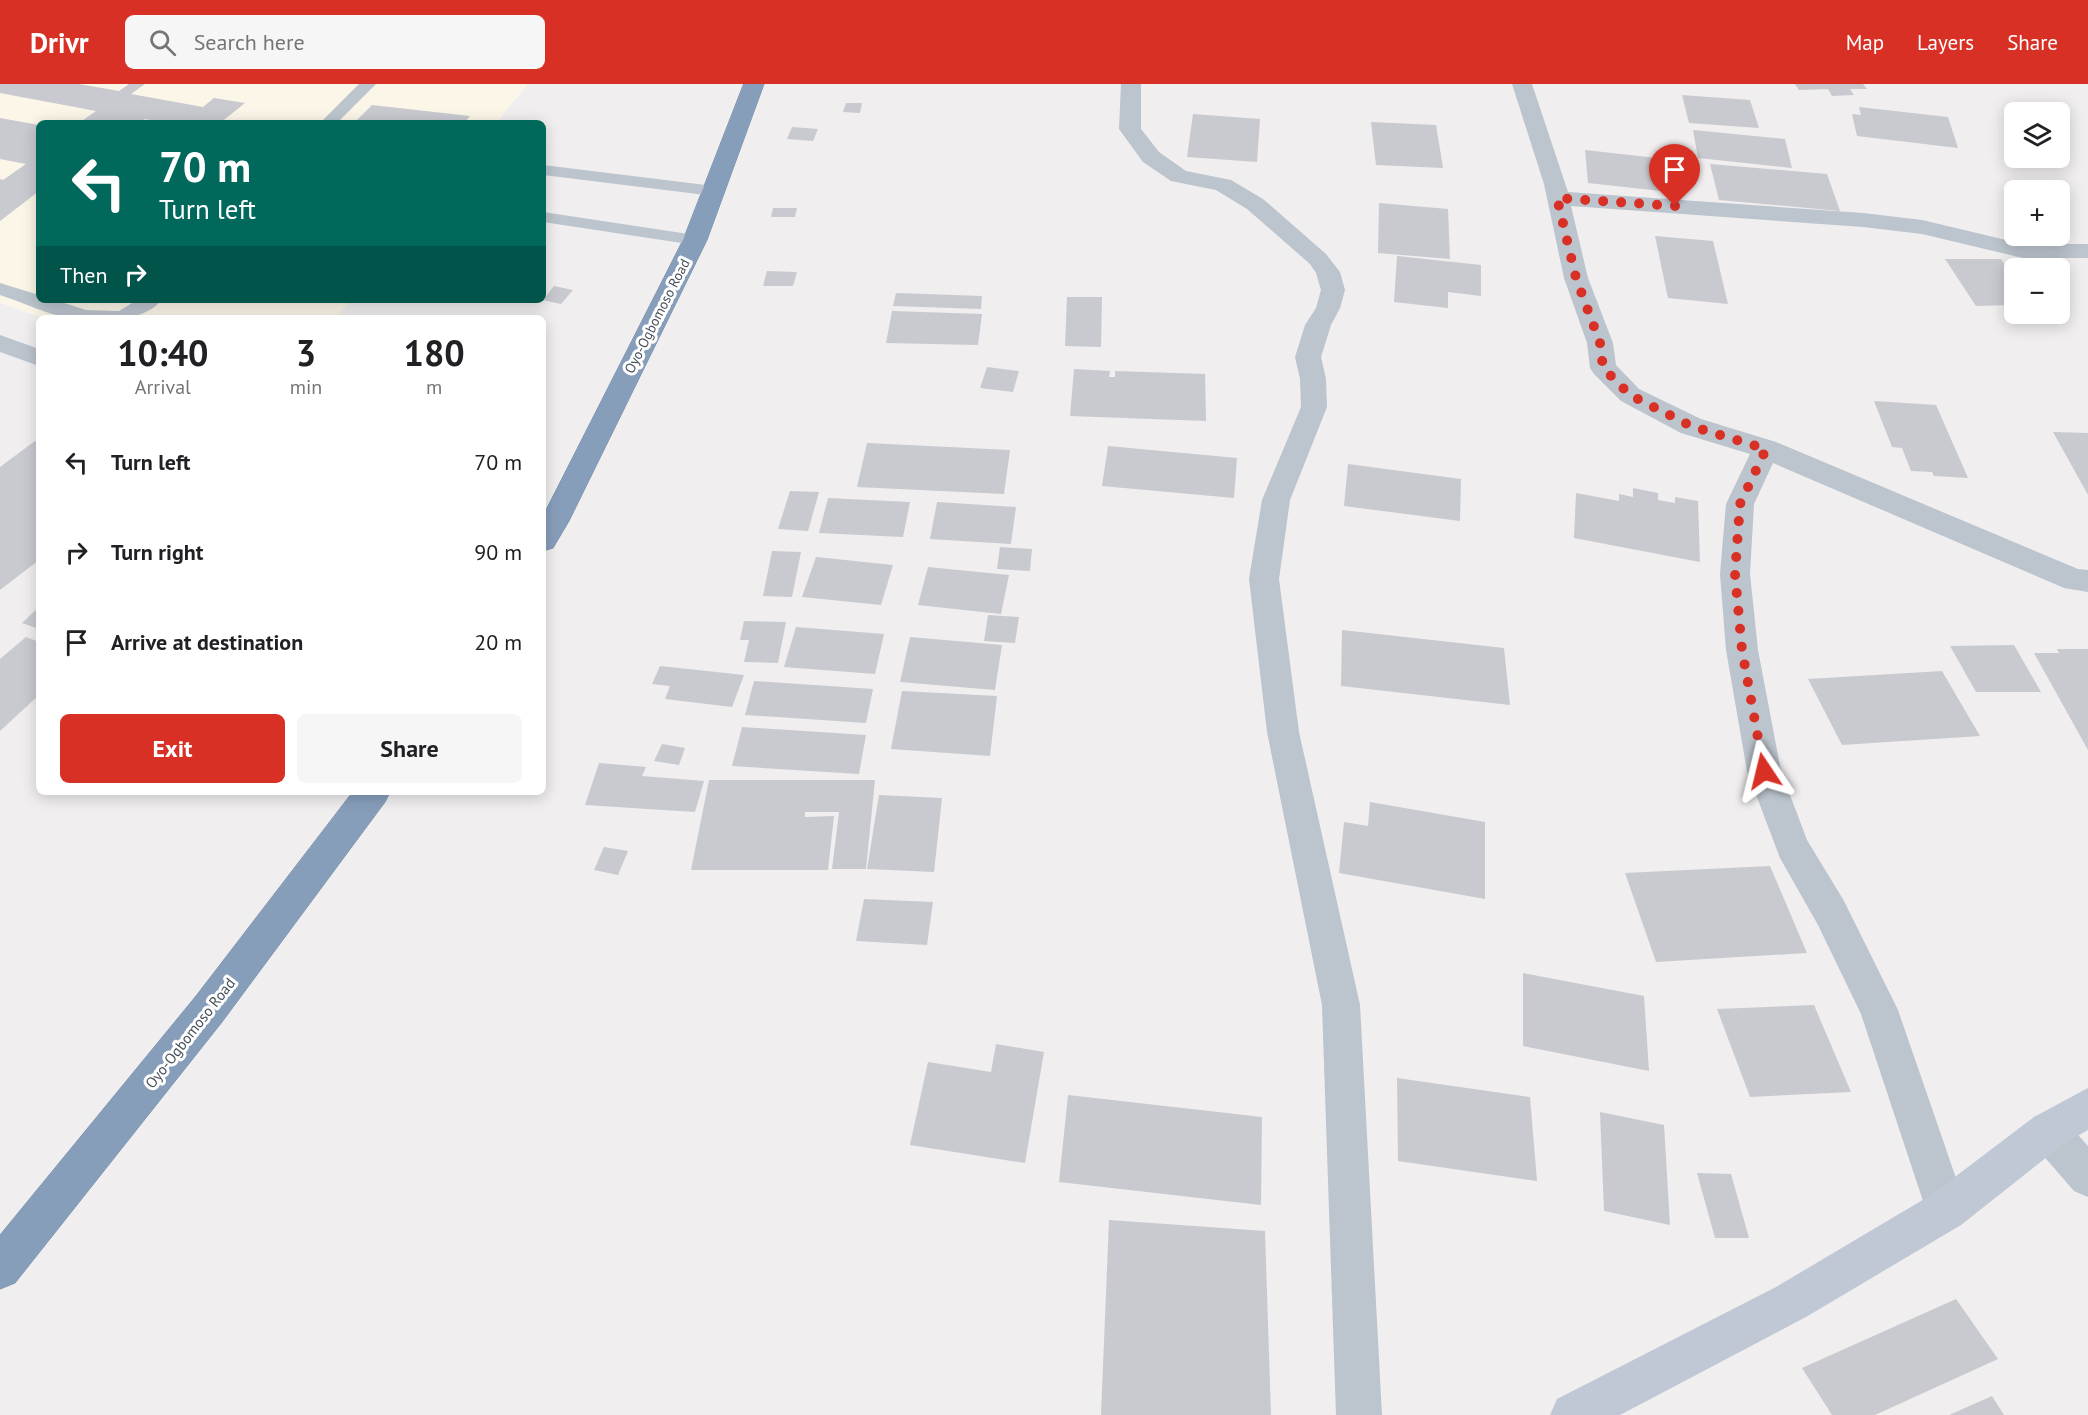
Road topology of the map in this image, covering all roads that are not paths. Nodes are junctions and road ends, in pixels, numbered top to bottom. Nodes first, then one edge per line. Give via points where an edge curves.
1 (368, 84) edge
2 (754, 84) edge
3 (1131, 84) edge
4 (1522, 84) edge
5 (331, 120) edge
6 (546, 170) edge
7 (714, 191) junction
8 (1557, 198) junction
9 (546, 217) edge
10 (695, 240) junction
11 (2088, 251) edge
12 (0, 289) edge
13 (36, 300) edge
14 (44, 303) edge
15 (146, 303) edge
16 (82, 315) edge
17 (126, 315) edge
18 (0, 343) edge
19 (36, 357) edge
20 (1766, 449) junction
21 (547, 526) edge
22 (2088, 581) edge
23 (371, 795) edge
24 (2088, 1108) edge
25 (2048, 1131) junction
26 (2088, 1177) edge
27 (1946, 1210) junction
28 (0, 1268) edge
29 (1359, 1415) edge
30 (1573, 1415) edge

1 - 5 lane
2 - 7 highway, Oyo-Ogbomoso Road
3 - 29 street via 1130,129 1151,157 1179,176 1223,185 1255,204 1318,259 1328,272 1333,290 1308,357 1314,407 1276,500 1264,579 1283,732 1341,1005
4 - 8 street
6 - 7 lane
7 - 10 highway, Oyo-Ogbomoso Road
8 - 11 street via 1863,220 1922,227 2023,251
8 - 20 street via 1576,278 1600,343 1603,368 1630,395 1691,426
9 - 10 lane
10 - 21 highway, Oyo-Ogbomoso Road
12 - 13 lane
14 - 16 lane
15 - 17 lane
18 - 19 street
20 - 22 street via 2075,580
20 - 27 street via 1740,504 1735,574 1742,650 1764,771 1792,847 1831,913 1879,1011
23 - 28 highway, Oyo-Ogbomoso Road via 209,1009
24 - 25 street
25 - 26 street
25 - 27 street
27 - 30 street via 1791,1302

